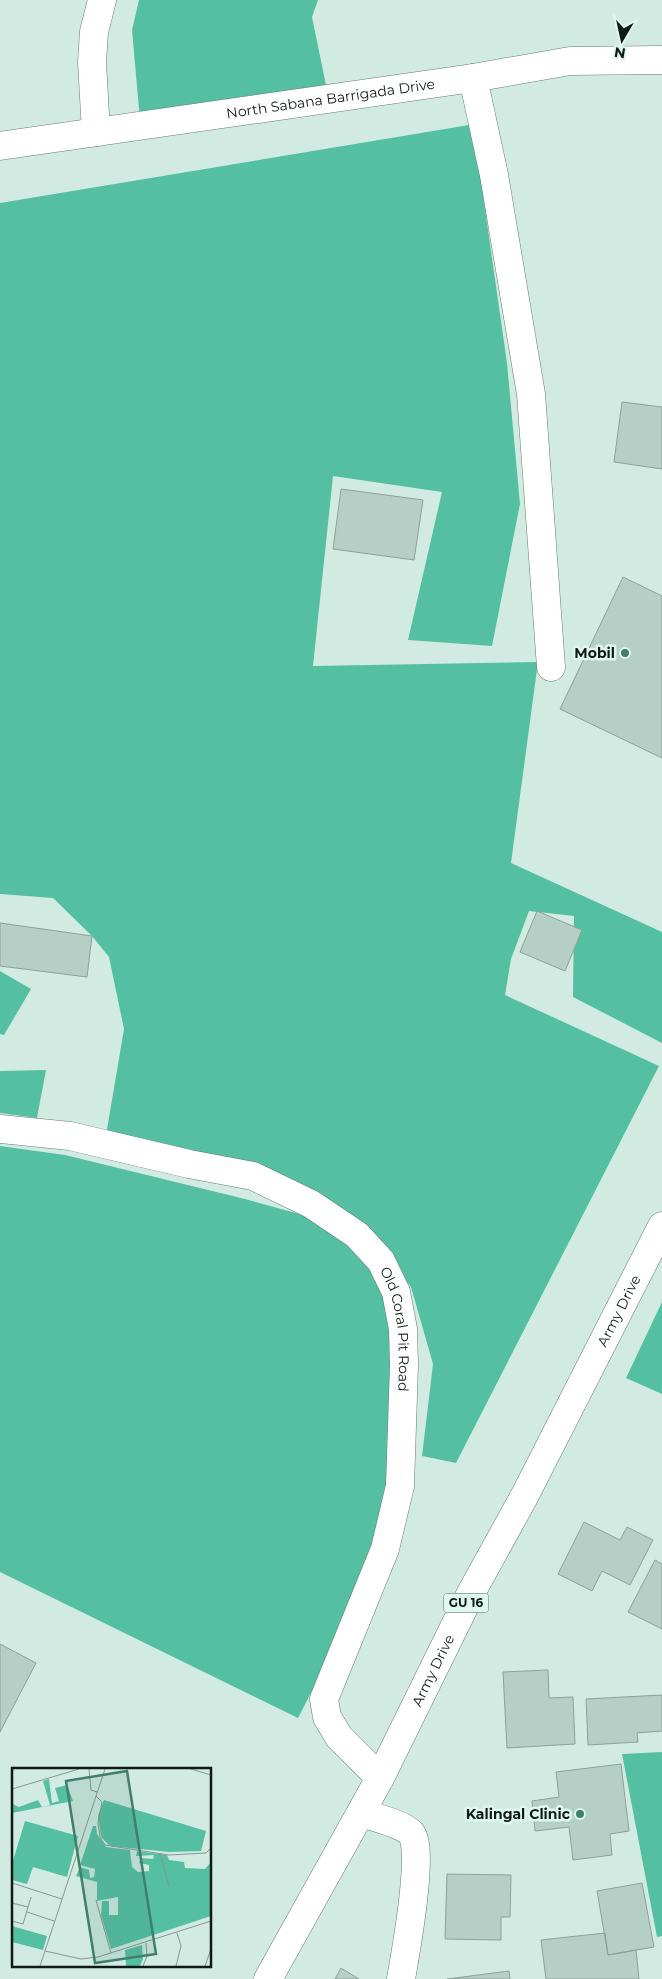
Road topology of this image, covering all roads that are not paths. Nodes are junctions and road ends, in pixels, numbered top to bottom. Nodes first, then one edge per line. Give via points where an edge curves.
1 (102, 0) edge
2 (662, 60) edge
3 (473, 78) junction
4 (96, 132) junction
5 (0, 146) edge
6 (551, 667) dead end
7 (0, 1129) edge
8 (662, 1226) edge
9 (380, 1778) junction
10 (361, 1813) junction
11 (268, 1979) edge
12 (402, 1979) edge

1 - 4 street via 94,32 92,62
2 - 3 street, North Sabana Barrigada Drive via 570,61
3 - 4 street, North Sabana Barrigada Drive
3 - 6 street via 494,175 530,394
4 - 5 street, North Sabana Barrigada Drive
7 - 9 street, Old Coral Pit Road via 70,1136 253,1176 311,1204 357,1235 381,1261 396,1292 403,1329 400,1486 385,1549 324,1699 327,1717 339,1737
8 - 9 street, Army Drive / GU 16 via 525,1495 471,1593
9 - 10 street, Army Drive / GU 16
10 - 11 street, Army Drive / GU 16
10 - 12 street via 401,1827 414,1837 415,1878

